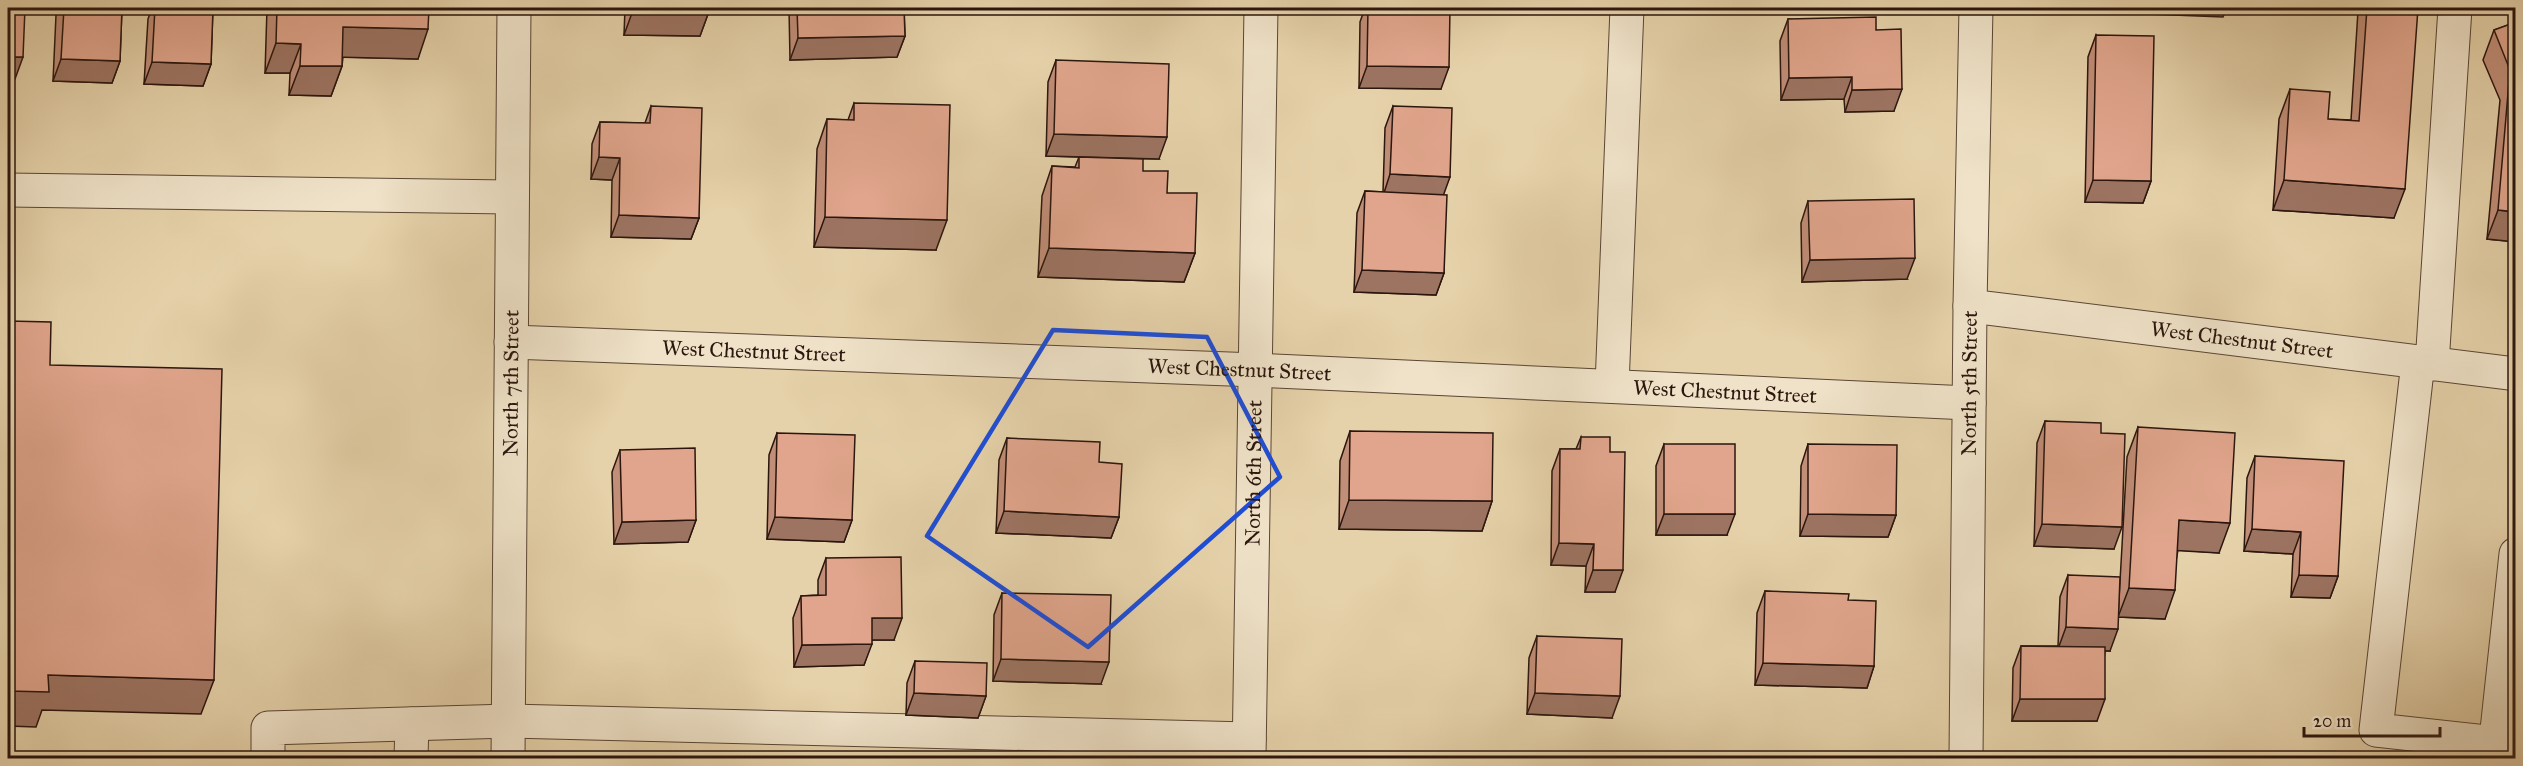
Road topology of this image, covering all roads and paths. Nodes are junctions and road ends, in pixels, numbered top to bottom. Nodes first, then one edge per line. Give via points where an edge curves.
1 (514, 8) edge
2 (1261, 8) edge
3 (1627, 8) edge
4 (1976, 8) edge
5 (2455, 8) edge
6 (8, 190) edge
7 (512, 197) junction
8 (1970, 306) junction
9 (510, 342) junction
10 (2425, 363) junction
11 (1256, 370) junction
12 (2516, 375) edge
13 (1612, 386) junction
14 (1969, 403) junction
15 (2516, 554) edge
16 (2508, 687) edge
17 (509, 721) junction
18 (411, 724) junction
19 (1249, 749) edge
20 (2494, 751) edge
21 (268, 759) edge
22 (411, 759) edge
23 (508, 759) edge
24 (1966, 759) edge

1 - 7 street, North 7th Street
2 - 11 street, North 6th Street
3 - 13 street
4 - 8 street, North 5th Street
5 - 10 street
6 - 7 street
7 - 9 street, North 7th Street
8 - 10 street, West Chestnut Street
8 - 14 street, North 5th Street
9 - 11 street, West Chestnut Street
9 - 17 street, North 7th Street
10 - 12 street, West Chestnut Street
10 - 20 street via 2376,730
11 - 13 street, West Chestnut Street
11 - 19 street, North 6th Street
13 - 14 street, West Chestnut Street
14 - 24 street, North 5th Street
15 - 16 street
16 - 20 street
17 - 18 street
17 - 19 street
17 - 23 street, North 7th Street
18 - 21 street via 268,728
18 - 22 street

